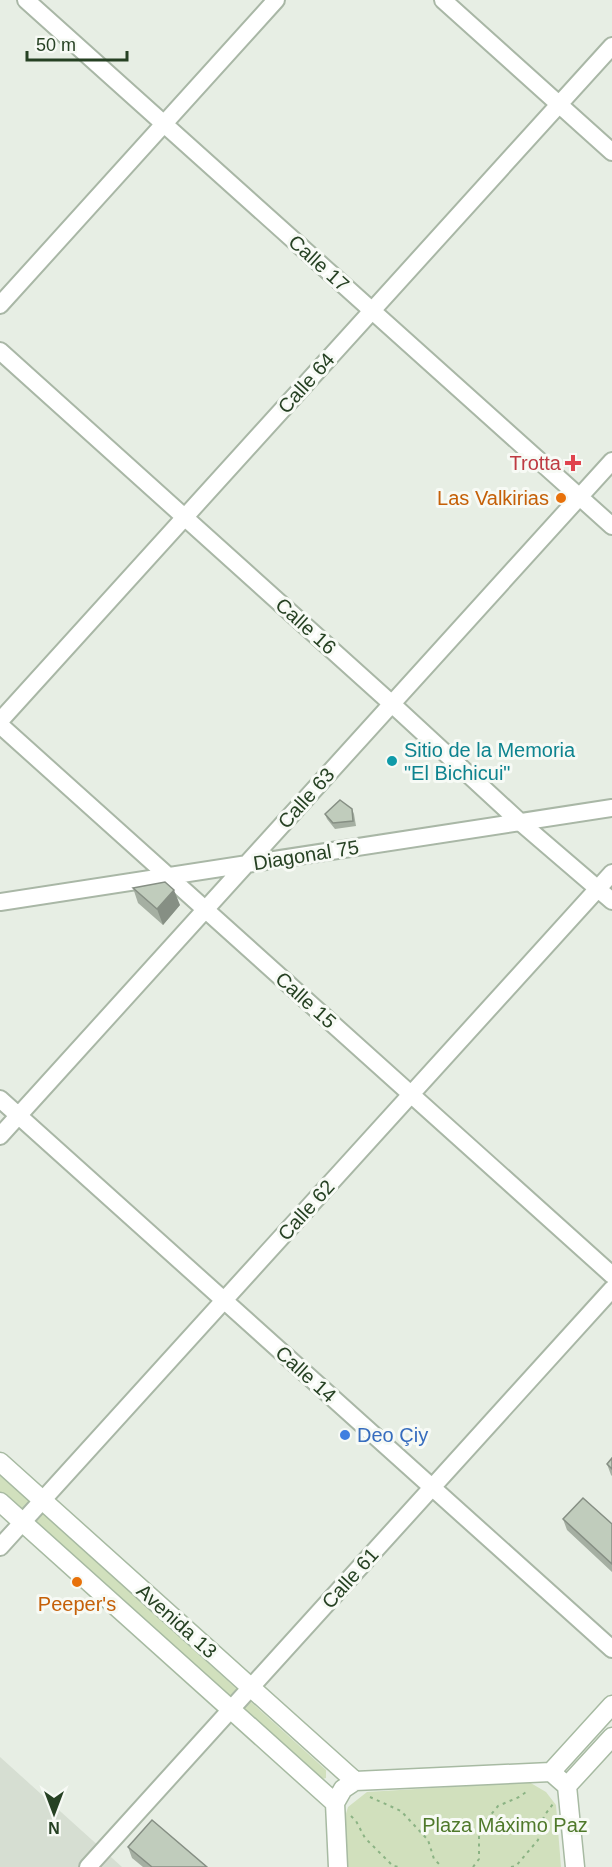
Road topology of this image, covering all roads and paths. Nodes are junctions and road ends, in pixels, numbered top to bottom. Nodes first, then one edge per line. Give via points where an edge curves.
1 (26, 0) edge
2 (276, 0) edge
3 (443, 0) edge
4 (612, 46) edge
5 (559, 104) junction
6 (164, 124) junction
7 (612, 152) edge
8 (0, 305) edge
9 (372, 310) junction
10 (0, 351) edge
11 (612, 461) edge
12 (580, 497) junction
13 (184, 517) junction
14 (612, 526) edge
15 (392, 704) junction
16 (0, 723) edge
17 (612, 808) edge
18 (520, 822) junction
19 (245, 864) junction
20 (612, 873) edge
21 (167, 876) junction
22 (597, 888) junction
23 (612, 901) edge
24 (0, 902) edge
25 (206, 910) junction
26 (411, 1094) junction
27 (0, 1099) edge
28 (18, 1116) junction
29 (0, 1136) edge
30 (612, 1275) edge
31 (612, 1289) edge
32 (224, 1300) junction
33 (0, 1462) edge
34 (432, 1487) junction
35 (42, 1500) junction
36 (0, 1502) edge
37 (23, 1522) junction
38 (0, 1547) edge
39 (612, 1649) edge
40 (251, 1688) junction
41 (612, 1705) edge
42 (231, 1709) junction
43 (612, 1737) edge
44 (551, 1772) junction
45 (355, 1781) junction
46 (567, 1786) junction
47 (335, 1803) junction
48 (88, 1867) edge
49 (338, 1867) edge
50 (399, 1867) edge
51 (442, 1867) edge
52 (473, 1867) edge
53 (512, 1867) edge
54 (575, 1867) edge

1 - 6 street, Calle 17
2 - 6 street
3 - 5 street
4 - 5 street, Calle 64
5 - 7 street
5 - 9 street, Calle 64
6 - 8 street
6 - 9 street, Calle 17
9 - 12 street, Calle 17
9 - 13 street, Calle 64
10 - 13 street, Calle 16
11 - 12 street, Calle 63
12 - 14 street, Calle 17
12 - 15 street, Calle 63
13 - 15 street, Calle 16
13 - 16 street, Calle 64
15 - 18 street, Calle 16
15 - 19 street, Calle 63
16 - 21 street, Calle 15
17 - 18 street, Diagonal 75
18 - 19 street, Diagonal 75
18 - 22 street, Calle 16
19 - 21 street, Diagonal 75
19 - 25 street, Calle 63
20 - 22 street, Calle 62
21 - 24 street, Diagonal 75
21 - 25 street, Calle 15
22 - 23 street, Calle 16
22 - 26 street, Calle 62
25 - 26 street, Calle 15
25 - 28 street, Calle 63
26 - 30 street, Calle 15
26 - 32 street, Calle 62
27 - 28 street, Calle 14
28 - 29 street, Calle 63
28 - 32 street, Calle 14
31 - 34 street, Calle 61
32 - 34 street, Calle 14
32 - 35 street, Calle 62
33 - 35 main road, Avenida 13
34 - 39 street, Calle 14
34 - 40 street, Calle 61
35 - 37 street, Calle 62
35 - 40 main road, Avenida 13
36 - 37 main road, Avenida 13
37 - 38 street, Calle 62
37 - 42 main road, Avenida 13
40 - 42 street, Calle 61
40 - 45 main road, Avenida 13
41 - 44 main road
42 - 47 main road, Avenida 13
42 - 48 street, Calle 61
43 - 46 main road
44 - 45 main road
44 - 46 main road
44 - 52 path via 519,1797 498,1806 479,1829 479,1859
45 - 47 main road via 343,1789
45 - 51 path via 372,1798 401,1811 428,1840 434,1859
46 - 53 path via 544,1816 538,1840
46 - 54 main road
47 - 49 main road
47 - 50 path via 356,1821 365,1838 393,1866

